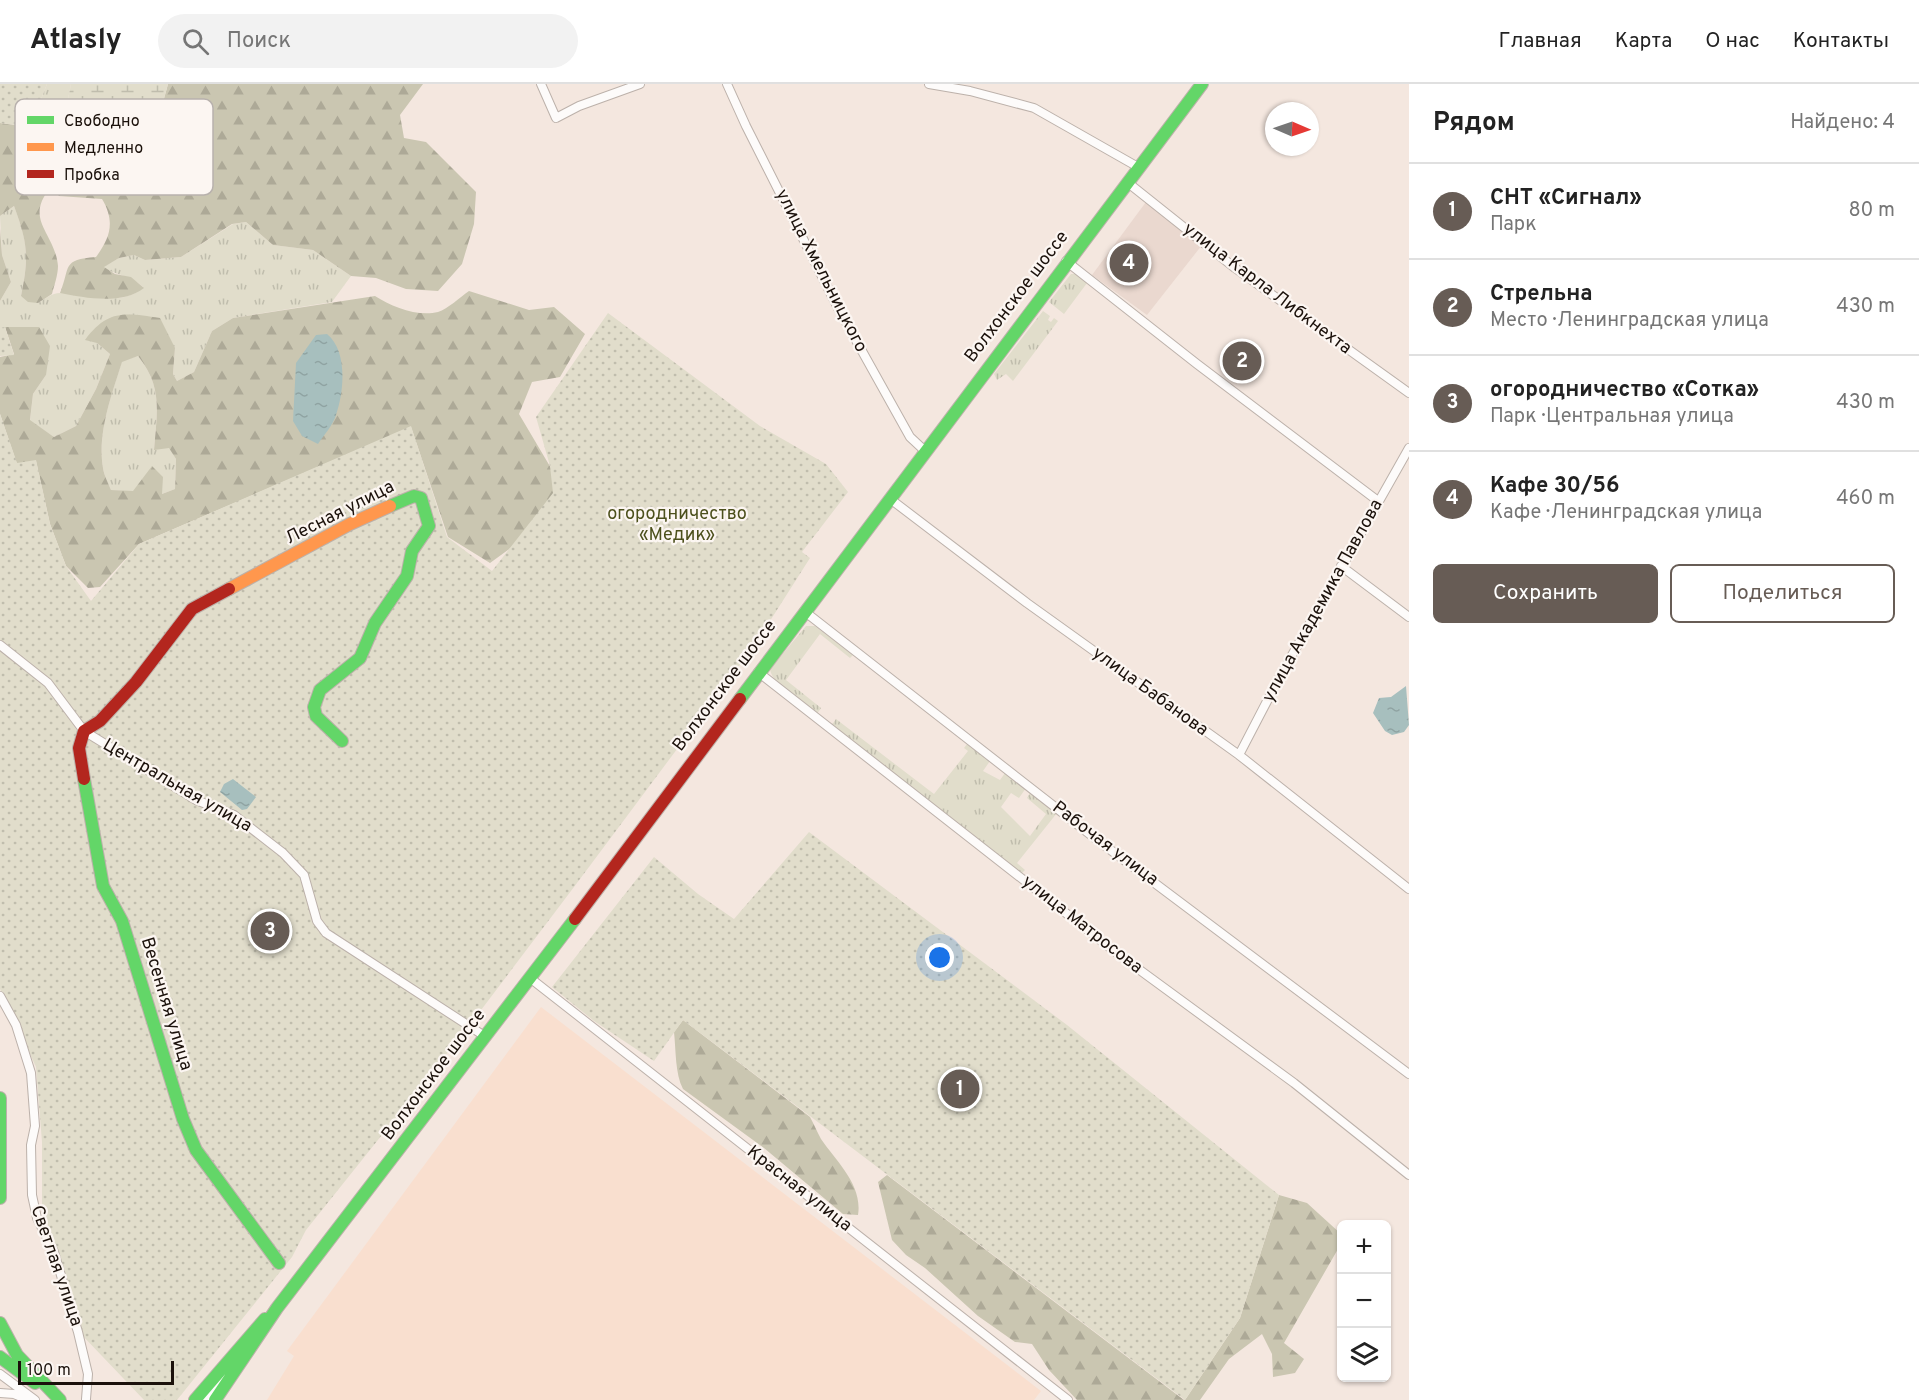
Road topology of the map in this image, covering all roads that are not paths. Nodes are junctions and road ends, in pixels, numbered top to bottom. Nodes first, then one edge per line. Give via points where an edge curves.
1 (541, 84) edge
2 (640, 84) edge
3 (727, 84) edge
4 (930, 84) edge
5 (1202, 84) edge
6 (940, 85) edge
7 (1138, 167) junction
8 (1127, 182) junction
9 (1066, 261) junction
10 (1409, 393) edge
11 (1409, 448) edge
12 (925, 451) junction
13 (889, 498) junction
14 (1378, 501) junction
15 (1341, 566) junction
16 (804, 611) junction
17 (1409, 617) edge
18 (0, 645) edge
19 (758, 672) junction
20 (84, 731) junction
21 (342, 741) dead end
22 (1239, 755) junction
23 (1409, 889) edge
24 (530, 978) junction
25 (0, 996) edge
26 (486, 1037) junction
27 (1409, 1074) edge
28 (0, 1098) edge
29 (1409, 1176) edge
30 (0, 1198) edge
31 (279, 1263) dead end
32 (277, 1308) junction
33 (0, 1323) edge
34 (236, 1354) junction
35 (0, 1357) edge
36 (0, 1374) edge
37 (0, 1393) edge
38 (86, 1398) dead end
39 (28, 1400) edge
40 (35, 1400) edge
41 (59, 1400) edge
42 (195, 1400) edge
43 (205, 1400) edge
44 (214, 1400) edge
45 (1068, 1400) edge

1 - 2 street via 556,118
3 - 12 street, улица Хмельницкого via 838,308 910,437
4 - 6 street
5 - 7 main road, Волхонское шоссе
6 - 7 street via 1034,108
7 - 8 main road, Волхонское шоссе
8 - 9 main road, Волхонское шоссе
8 - 10 street, улица Карла Либкнехта via 1235,268
9 - 12 main road, Волхонское шоссе
9 - 14 street
11 - 14 street, улица Академика Павлова
12 - 13 main road, Волхонское шоссе
13 - 16 main road, Волхонское шоссе
13 - 22 street, улица Бабанова
14 - 15 street, улица Академика Павлова
15 - 17 street
15 - 22 street, улица Академика Павлова
16 - 19 main road, Волхонское шоссе
16 - 27 street, Рабочая улица via 1096,839
18 - 20 street, Центральная улица via 48,683
19 - 24 main road, Волхонское шоссе
19 - 29 street, улица Матросова via 1122,957 1294,1083
20 - 21 main road, Лесная улица via 100,721 136,682 192,609 350,524 414,496 421,498 429,526 412,551 407,576 375,623 360,658 315,698 316,716
20 - 26 street, Центральная улица via 196,800 234,815 304,874 317,921 326,933
20 - 31 main road, Весенняя улица via 79,748 98,867 103,886 122,921 183,1119 196,1150
22 - 23 street, улица Бабанова
24 - 26 main road, Волхонское шоссе
24 - 45 street, Красная улица
25 - 38 street, Светлая улица via 16,1025 31,1073 35,1126 31,1145 32,1195 78,1332 88,1374
26 - 32 main road, Волхонское шоссе
28 - 30 main road
32 - 34 main road, Волхонское шоссе
32 - 44 main road, Волхонское шоссе
33 - 41 main road via 10,1346
34 - 42 main road
34 - 43 street, Волхонское шоссе
35 - 41 main road
36 - 40 street
37 - 39 street

